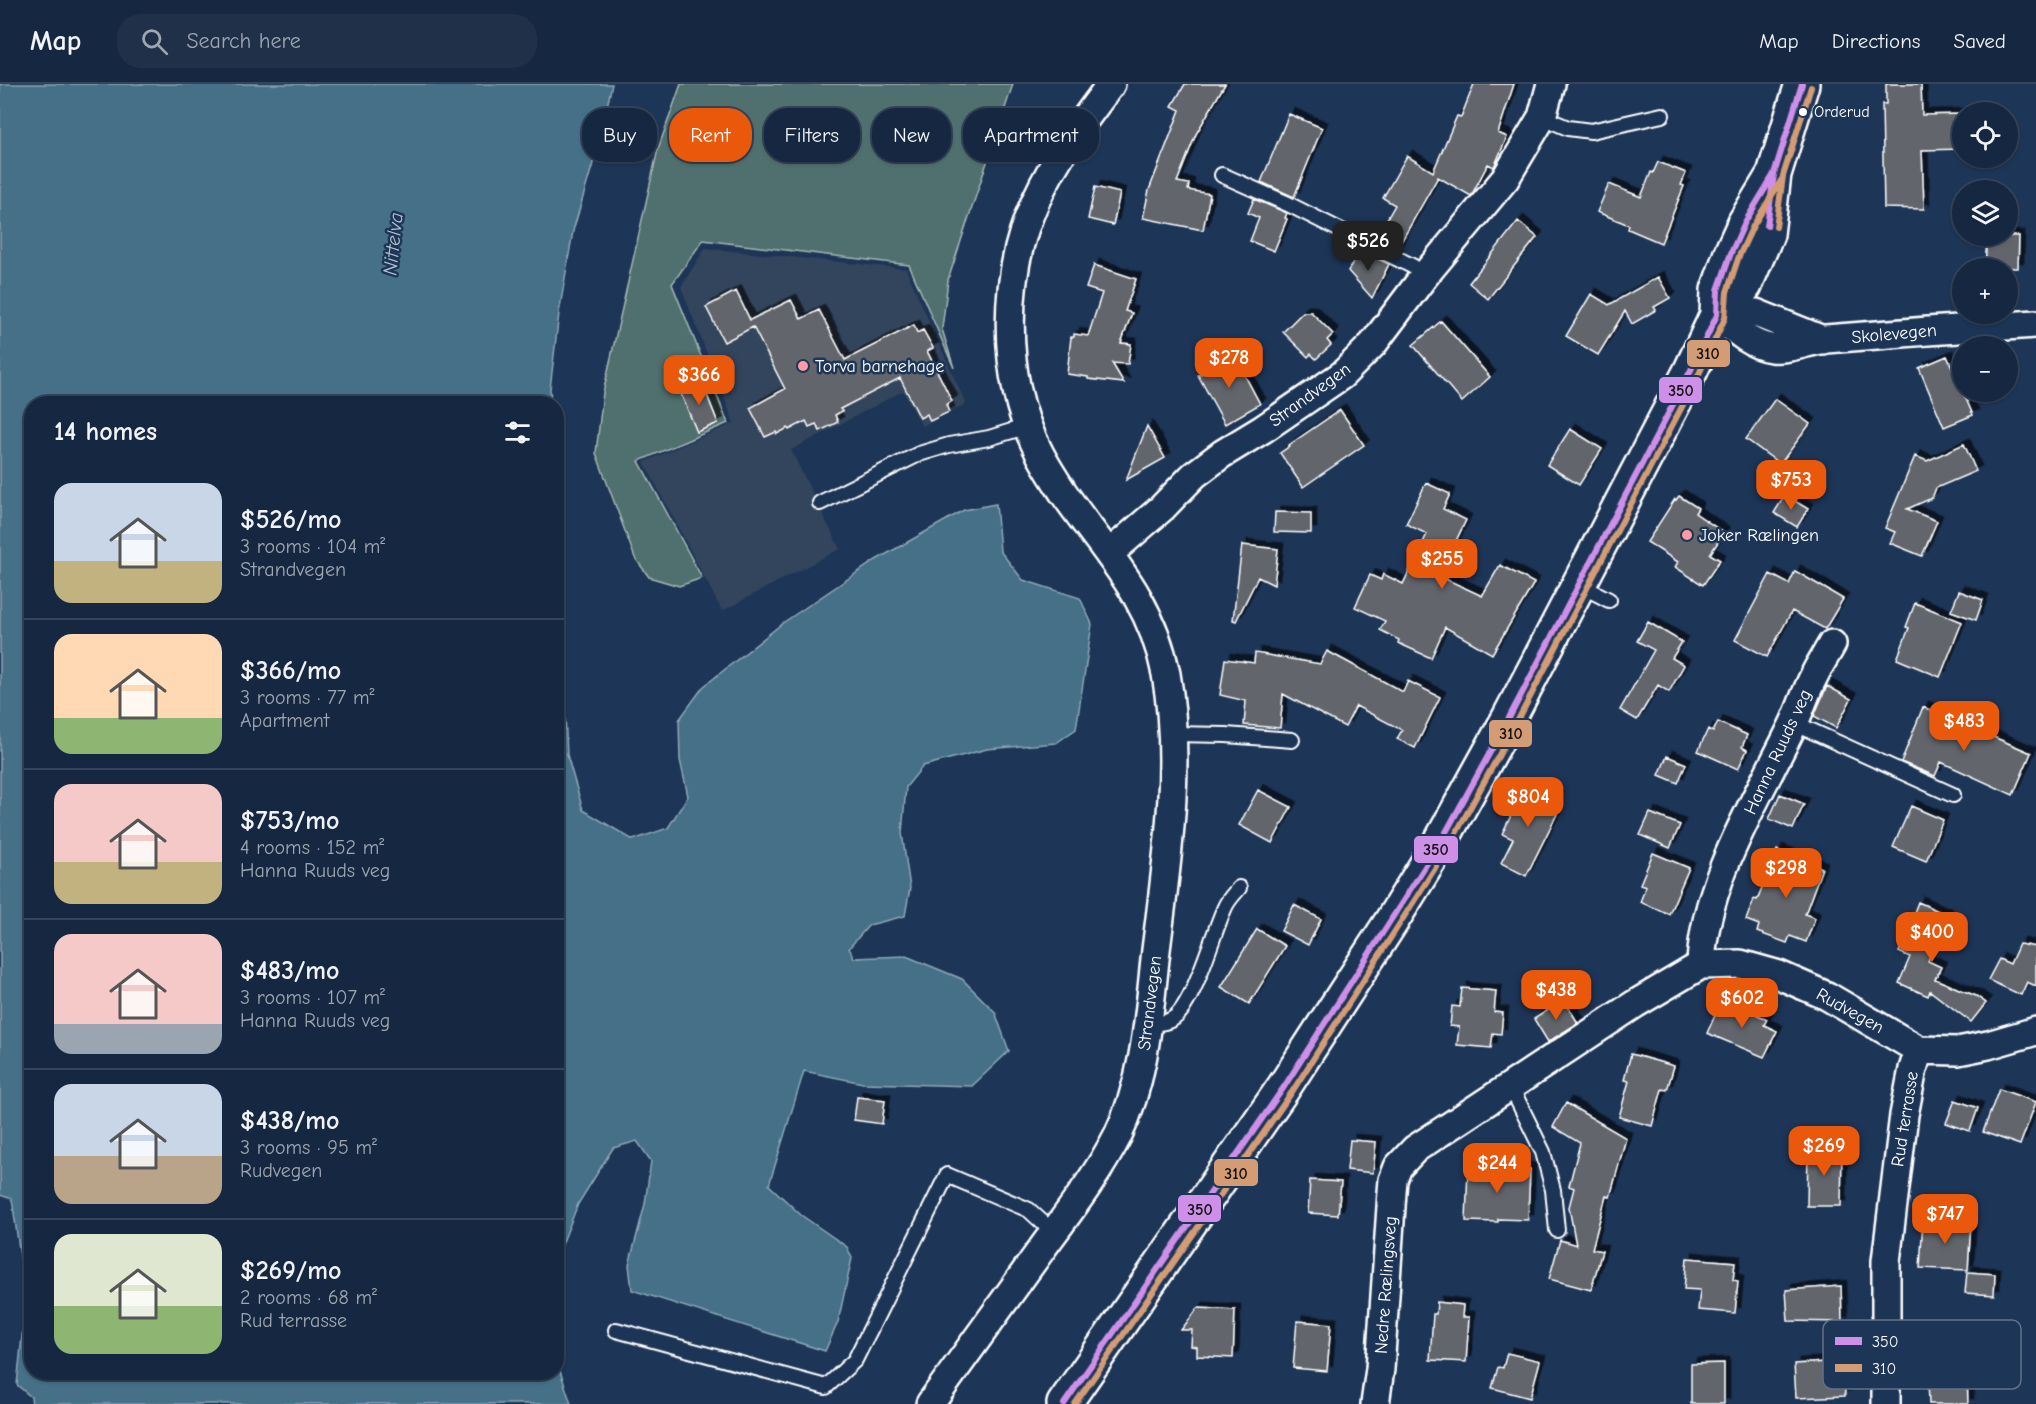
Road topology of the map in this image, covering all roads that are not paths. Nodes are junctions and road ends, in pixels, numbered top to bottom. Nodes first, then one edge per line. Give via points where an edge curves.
1 (1111, 84) edge
2 (1551, 84) edge
3 (1802, 84) edge
4 (1662, 115) dead end
5 (1542, 117) junction
6 (1222, 175) dead end
7 (1425, 275) junction
8 (1717, 315) junction
9 (2036, 324) edge
10 (1028, 426) junction
11 (820, 504) dead end
12 (1110, 553) junction
13 (1580, 585) junction
14 (1609, 600) dead end
15 (1832, 644) dead end
16 (1794, 723) junction
17 (1172, 734) junction
18 (1292, 740) dead end
19 (1953, 795) dead end
20 (1239, 888) dead end
21 (1701, 965) junction
22 (1148, 1022) junction
23 (2036, 1031) edge
24 (1919, 1050) junction
25 (1511, 1087) junction
26 (1398, 1167) joint
27 (1557, 1230) dead end
28 (1054, 1233) junction
29 (1886, 1320) edge
30 (616, 1330) dead end
31 (930, 1404) edge
32 (1064, 1404) edge
33 (1375, 1404) edge

1 - 10 street, Strandvegen via 1059,156 1034,202 1016,257 1011,343 1016,383
2 - 5 street, Strandvegen
3 - 8 main road via 1774,174 1767,234 1745,285 1732,304
4 - 5 lane via 1591,131 1568,128
5 - 7 street, Strandvegen via 1505,179
6 - 7 lane via 1288,204
7 - 12 street, Strandvegen via 1373,344 1342,375 1194,475
8 - 9 street, Skolevegen via 1756,313 1823,340
8 - 13 main road
10 - 11 lane via 919,454
10 - 12 street, Strandvegen via 1059,484
12 - 17 street, Strandvegen via 1132,587 1154,634 1165,670
13 - 14 lane
13 - 32 main road via 1473,783 1391,922 1284,1087
15 - 16 street, Hanna Ruuds veg
16 - 19 lane
16 - 21 street, Hanna Ruuds veg via 1720,877 1707,913
17 - 18 lane
17 - 22 street, Strandvegen via 1164,887
20 - 22 lane via 1225,905 1183,1009 1163,1024
21 - 24 street, Rudvegen via 1740,964 1779,975 1827,996
21 - 25 street, Rudvegen
22 - 28 street, Strandvegen via 1142,1063 1125,1119 1101,1164
23 - 24 street, Rudvegen via 1958,1051
24 - 29 street, Rud terrasse via 1904,1115 1886,1261
25 - 26 street, Rudvegen via 1428,1139
25 - 27 lane via 1543,1152 1553,1190
26 - 33 street, Nedre Rælingsveg via 1393,1179
28 - 30 lane via 1029,1210 947,1175 855,1360 826,1387
28 - 31 street, Strandvegen

